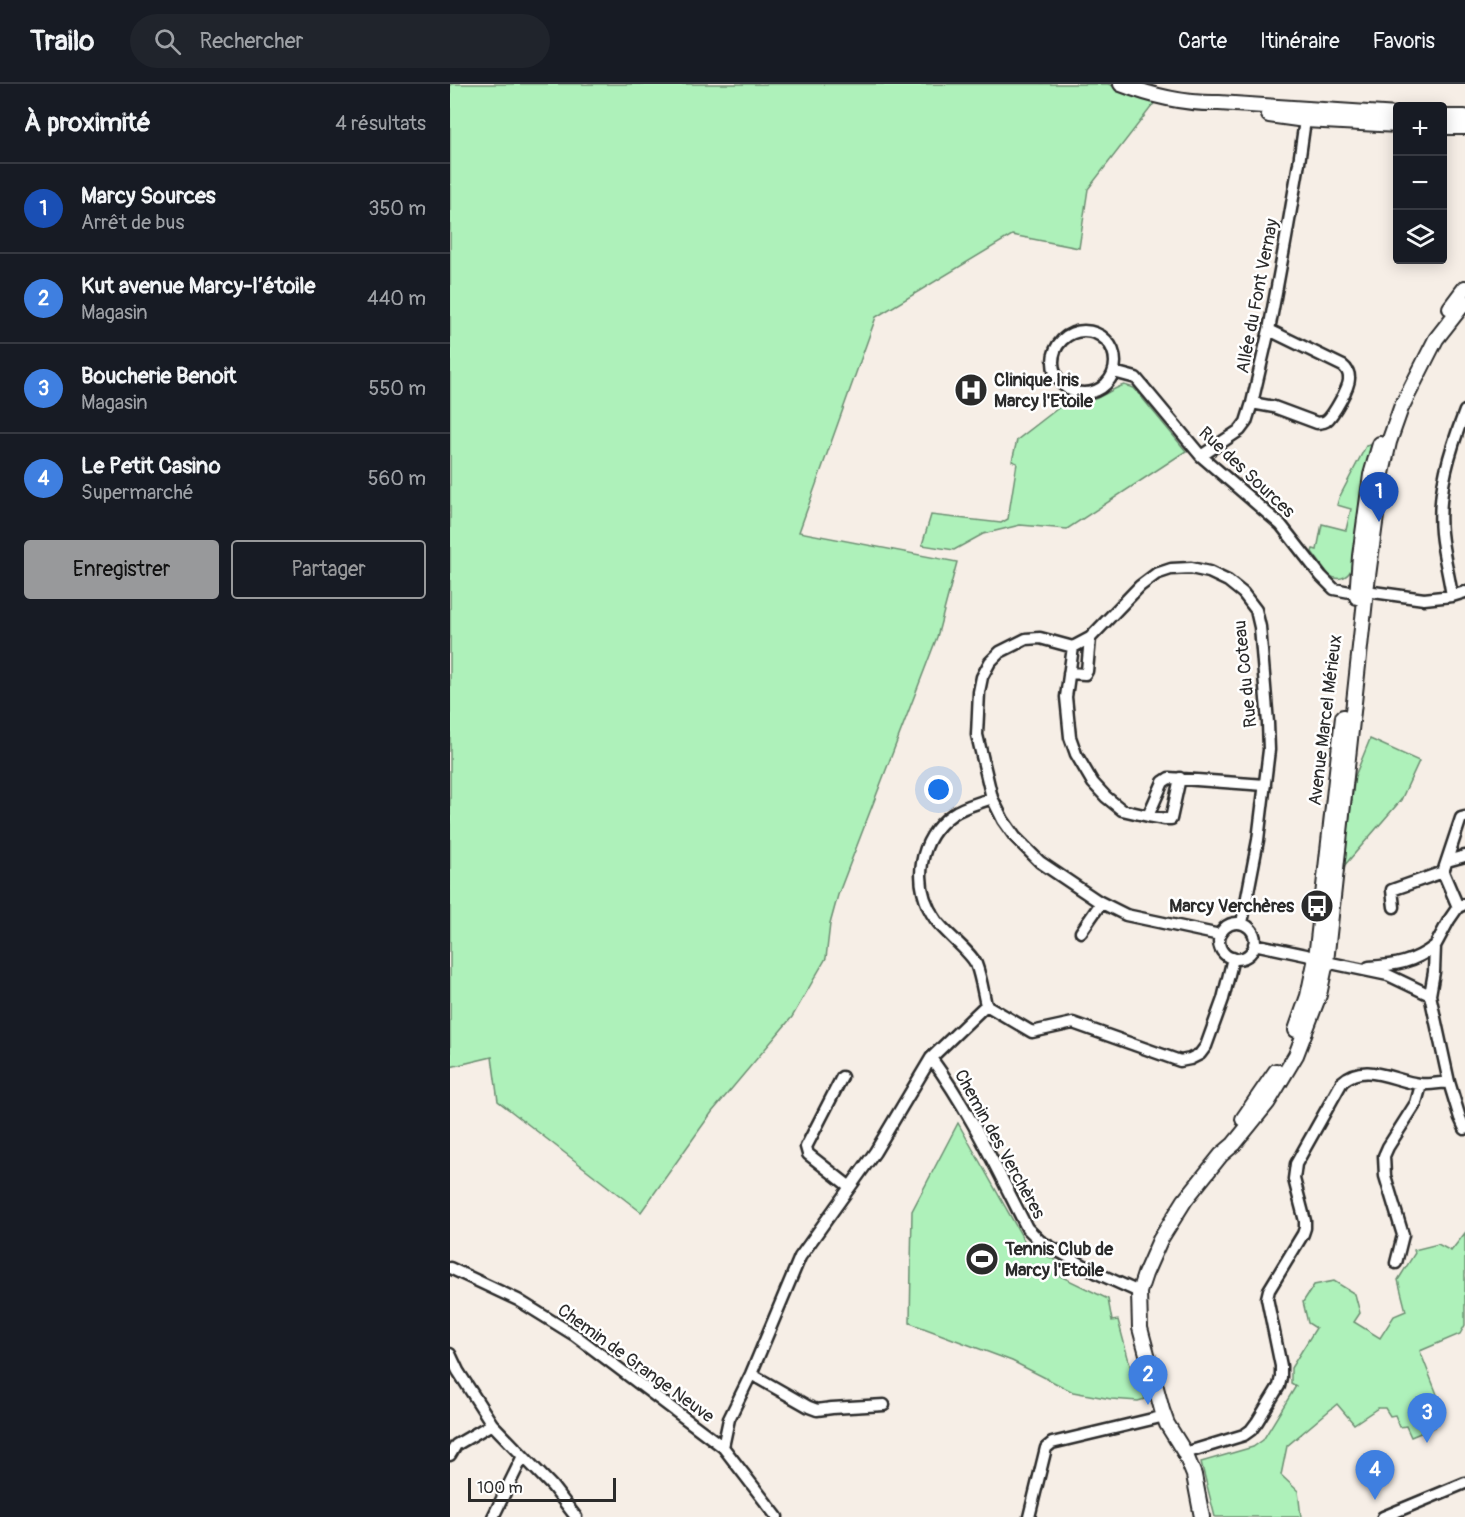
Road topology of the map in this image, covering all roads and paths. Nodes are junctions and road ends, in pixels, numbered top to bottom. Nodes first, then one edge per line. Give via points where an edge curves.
1 (1121, 84) edge
2 (1205, 104) junction
3 (1356, 112) junction
4 (1393, 115) edge
5 (1447, 117) edge
6 (1465, 117) edge
7 (1305, 120) junction
8 (1393, 125) edge
9 (1447, 127) edge
10 (1465, 127) edge
11 (1465, 288) edge
12 (1465, 303) edge
13 (1269, 330) junction
14 (1114, 372) junction
15 (1252, 403) junction
16 (1465, 411) edge
17 (1201, 456) junction
18 (1362, 591) junction
19 (1465, 592) edge
20 (1452, 596) junction
21 (1090, 638) junction
22 (1073, 647) junction
23 (1069, 673) junction
24 (1180, 778) junction
25 (1265, 785) junction
26 (992, 798) junction
27 (1148, 816) junction
28 (1465, 817) edge
29 (1465, 856) edge
30 (1447, 861) junction
31 (1443, 873) junction
32 (1101, 903) junction
33 (1461, 906) edge
34 (1394, 907) dead end
35 (1242, 923) junction
36 (1081, 932) dead end
37 (1220, 935) junction
38 (1254, 944) junction
39 (1435, 946) junction
40 (1233, 958) junction
41 (1321, 960) junction
42 (1356, 968) junction
43 (1430, 995) junction
44 (986, 1005) junction
45 (931, 1058) junction
46 (842, 1077) dead end
47 (1449, 1082) junction
48 (1421, 1085) junction
49 (1465, 1129) edge
50 (850, 1187) junction
51 (1396, 1263) dead end
52 (450, 1268) edge
53 (1139, 1292) junction
54 (450, 1354) edge
55 (751, 1374) junction
56 (884, 1405) dead end
57 (1164, 1416) junction
58 (492, 1424) junction
59 (723, 1447) junction
60 (1185, 1453) junction
61 (450, 1455) edge
62 (523, 1456) junction
63 (1465, 1483) edge
64 (1201, 1516) edge
65 (493, 1517) edge
66 (576, 1517) edge
67 (777, 1517) edge
68 (1029, 1517) edge
69 (1383, 1517) edge

1 - 2 main road via 1143,93
2 - 3 main road
2 - 7 main road
3 - 4 main road
3 - 7 street via 1352,117 1309,115
5 - 6 main road
7 - 8 main road
7 - 13 street, Allée du Font Vernay
9 - 10 main road
11 - 18 main road, Avenue Marcel Mérieux via 1427,336 1392,406 1381,438 1371,475 1360,556
12 - 18 main road, Avenue Marcel Mérieux via 1436,339 1401,408 1381,478
13 - 15 street, Allée du Font Vernay
13 - 15 street via 1342,366 1349,374 1349,384 1324,422
14 - 14 street via 1112,347 1090,331 1067,336 1054,353 1057,376 1075,391 1094,391
14 - 17 street, Rue des Sources via 1136,378
15 - 17 street, Allée du Font Vernay via 1240,430
16 - 20 street via 1448,462 1442,498 1441,532
17 - 18 street, Rue des Sources via 1281,525 1334,589
18 - 20 street, Rue des Sources via 1424,599
18 - 41 main road, Avenue Marcel Mérieux
19 - 20 street, Rue des Sources
21 - 22 street, Rue du Coteau
21 - 23 street via 1087,671
21 - 25 street, Rue du Coteau via 1140,586 1171,569 1209,572 1243,593 1256,610 1260,627 1269,750
22 - 23 street
22 - 26 street via 1040,638 1026,639 1000,652 990,662 978,692 977,735
23 - 27 street via 1069,729 1084,770 1122,810
24 - 25 street
24 - 27 street via 1163,782
24 - 27 street via 1171,819
25 - 35 street, Rue du Coteau
26 - 32 street via 1015,837 1040,862
26 - 44 street via 955,812 942,822 924,854 920,870 925,902 941,927 976,963
28 - 30 street via 1461,818
29 - 30 street
30 - 31 street
31 - 33 street
31 - 34 street via 1392,890
32 - 36 street
32 - 37 street via 1126,915
33 - 39 street
35 - 37 street via 1229,924
35 - 38 street via 1252,930
37 - 40 street via 1220,949
38 - 40 street via 1247,956
38 - 41 street
39 - 42 street via 1407,962
39 - 43 street
40 - 44 street via 1206,1046 1200,1054 1180,1061 1073,1023 1032,1032
41 - 42 street
41 - 53 main road, Avenue Marcel Mérieux via 1289,1052 1227,1139 1221,1155 1185,1200 1160,1240
42 - 43 street via 1388,975
43 - 47 street
44 - 45 street
45 - 50 street
45 - 53 street, Chemin des Verchères via 967,1112 1027,1228 1040,1241
46 - 50 street via 806,1147 808,1154
47 - 48 street
47 - 49 street
48 - 51 street via 1416,1103 1384,1156 1403,1235
48 - 60 street via 1367,1072 1342,1082 1296,1164 1294,1179 1305,1228 1267,1298 1281,1366 1279,1386 1244,1435
50 - 55 street via 800,1257
52 - 59 street, Chemin de Grange Neuve via 518,1300 576,1336
53 - 57 main road, Avenue Marcel Mérieux via 1140,1328
54 - 58 street
55 - 56 street via 817,1410
55 - 59 street via 729,1419
57 - 60 main road, Avenue Marcel Mérieux
57 - 68 street via 1052,1443 1046,1448
58 - 61 street via 456,1445
58 - 62 street
59 - 67 street, Chemin de Grange Neuve
60 - 64 main road, Avenue Marcel Mérieux via 1194,1475
62 - 65 street
62 - 66 street
63 - 69 street

